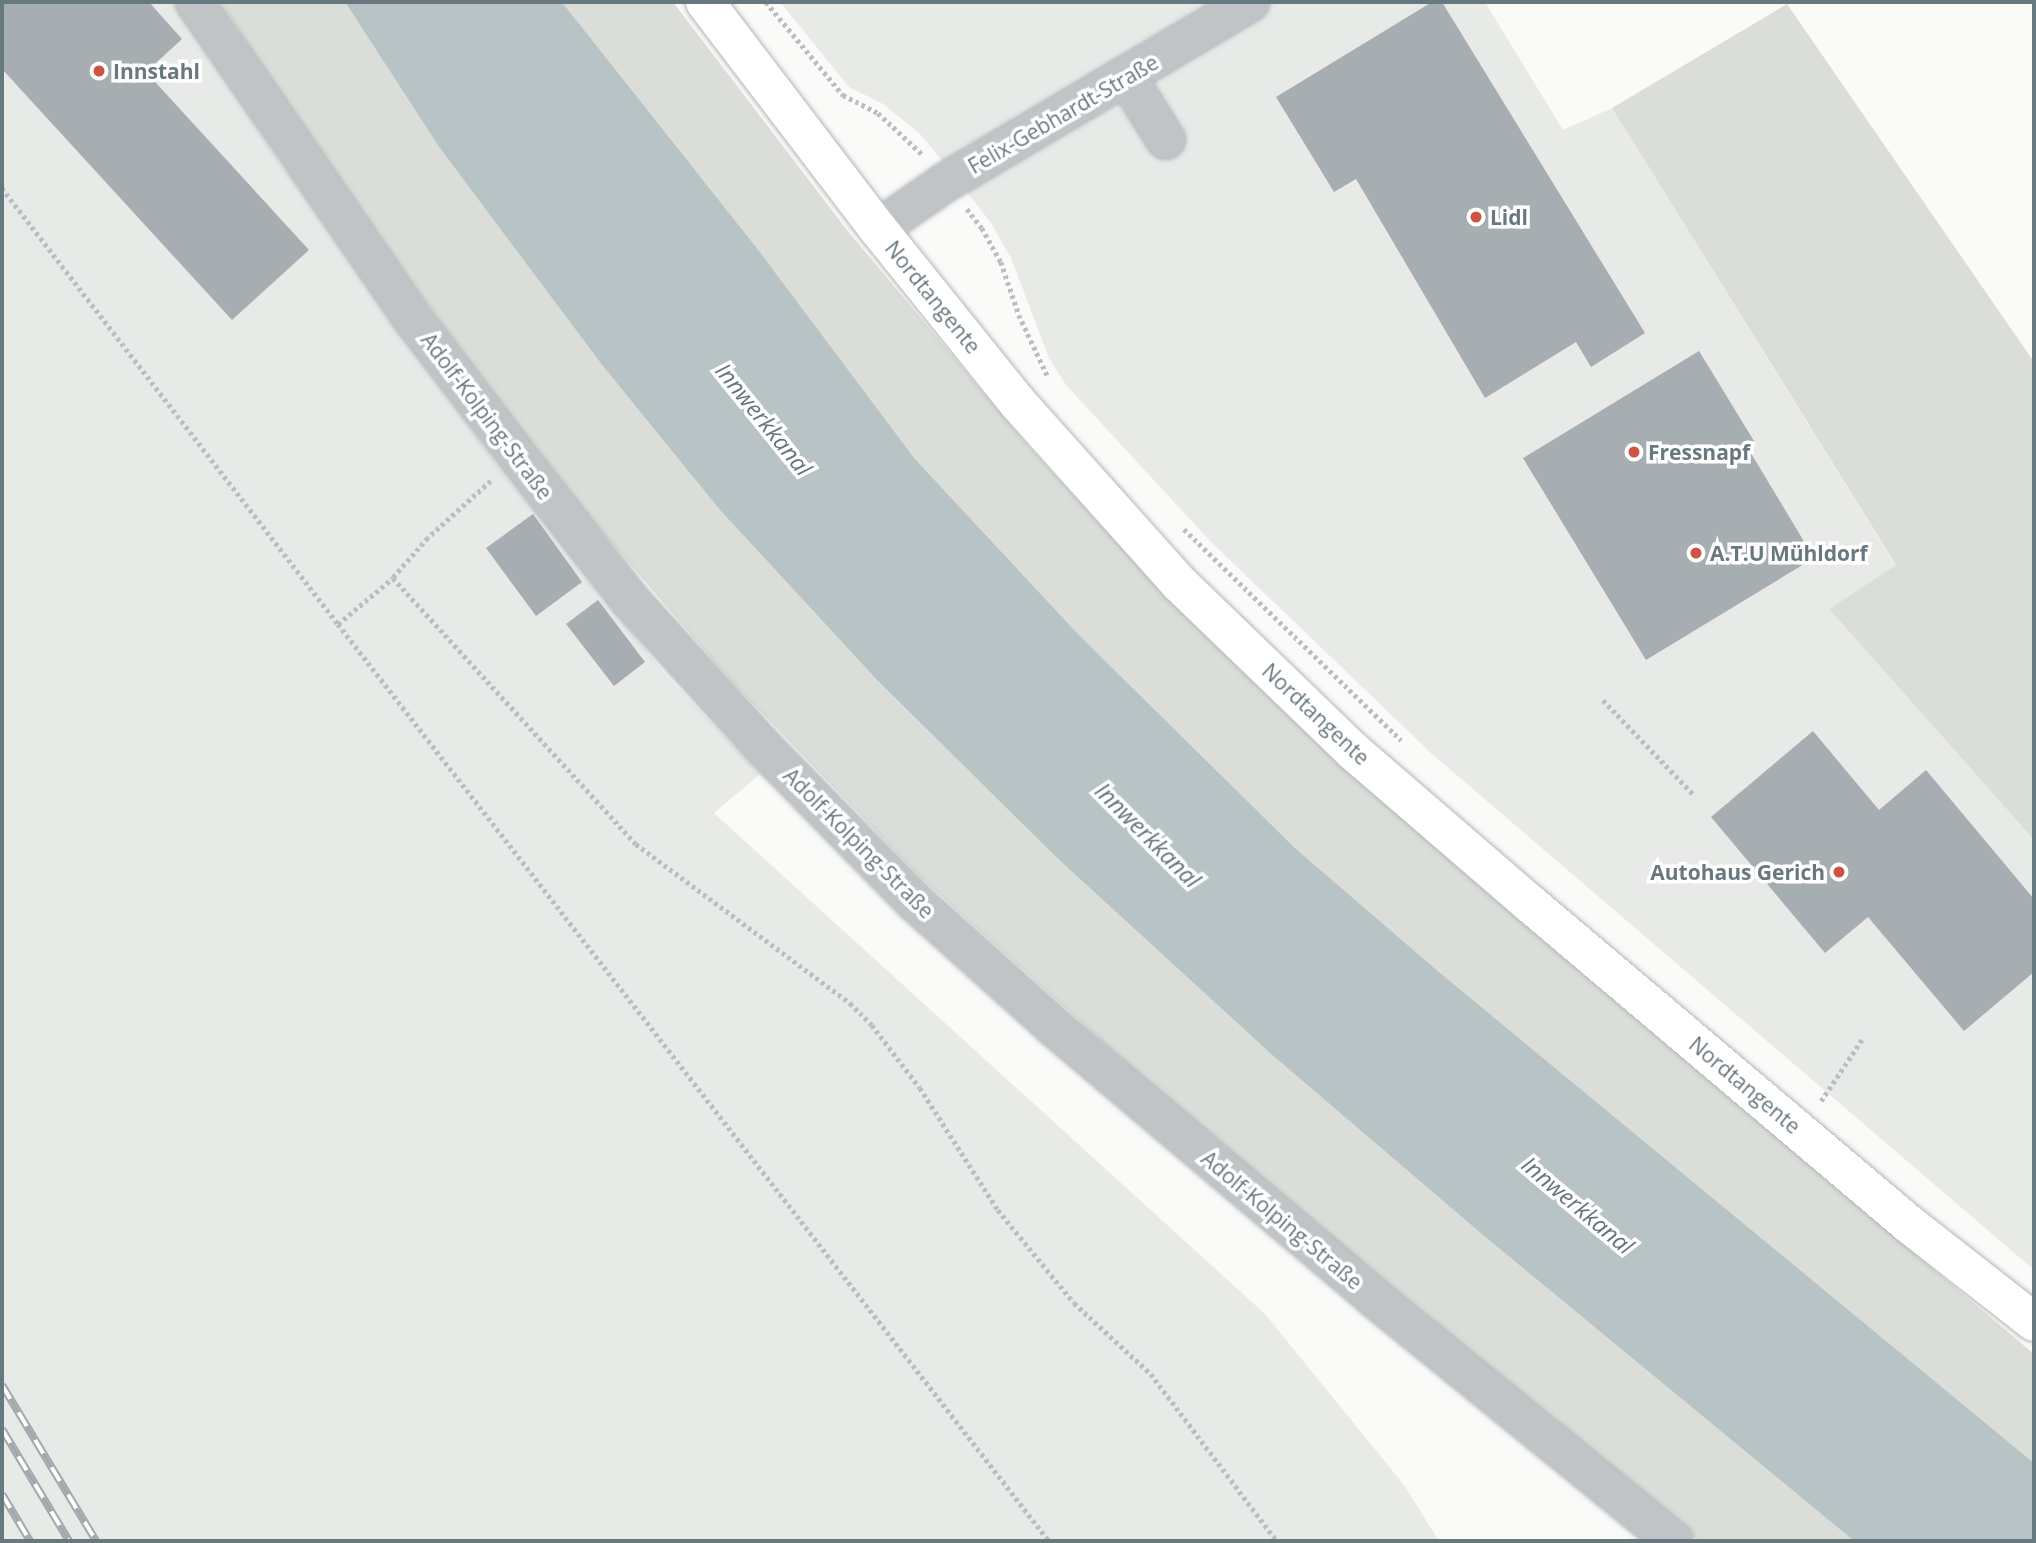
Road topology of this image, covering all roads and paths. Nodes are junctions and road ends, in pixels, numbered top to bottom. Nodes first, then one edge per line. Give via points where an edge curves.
1 (195, 2) edge
2 (705, 2) edge
3 (766, 2) edge
4 (1250, 2) edge
5 (1126, 76) junction
6 (1166, 140) dead end
7 (946, 182) junction
8 (2, 188) edge
9 (878, 229) junction
10 (1051, 382) dead end
11 (520, 460) junction
12 (1175, 519) dead end
13 (393, 578) junction
14 (338, 624) junction
15 (1603, 701) dead end
16 (1404, 743) dead end
17 (1695, 796) dead end
18 (1863, 1038) dead end
19 (1810, 1092) dead end
20 (1820, 1101) junction
21 (1830, 1110) dead end
22 (2034, 1322) edge
23 (1049, 1541) edge
24 (1277, 1541) edge
25 (1674, 1541) edge

1 - 11 street, Adolf-Kolping-Straße via 414,319
2 - 9 main road, Nordtangente
3 - 7 path via 843,95 886,120
4 - 5 street, Felix-Gebhardt-Straße
5 - 6 street
5 - 7 street, Felix-Gebhardt-Straße
7 - 9 street, Felix-Gebhardt-Straße
7 - 10 path via 982,228 1001,262 1039,363
8 - 14 path
9 - 22 main road, Nordtangente via 1018,403 1171,574 1353,751 1889,1207
11 - 13 path via 428,538
11 - 25 street, Adolf-Kolping-Straße via 631,601 764,748 915,902 1053,1026 1372,1296
12 - 16 path
13 - 14 path
13 - 24 path via 636,844 872,1025 920,1088 998,1210 1074,1303 1151,1374
14 - 23 path
15 - 17 path
18 - 20 path
19 - 20 path
20 - 21 path

